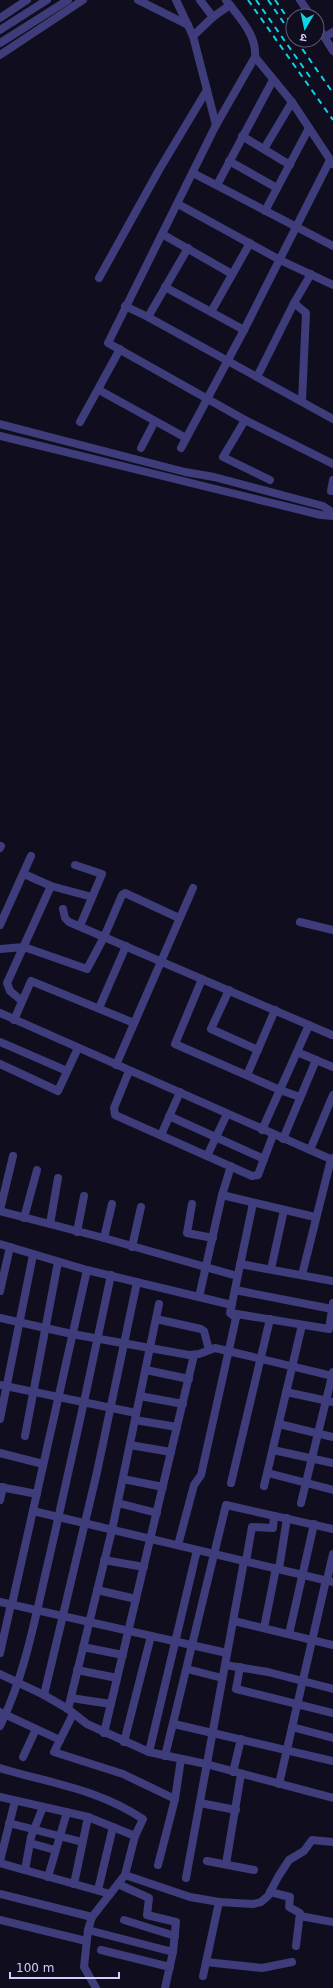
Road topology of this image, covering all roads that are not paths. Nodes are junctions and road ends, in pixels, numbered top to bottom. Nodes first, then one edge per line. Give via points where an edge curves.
1 (27, 0) edge
2 (47, 0) edge
3 (68, 0) edge
4 (83, 0) edge
5 (138, 0) edge
6 (176, 0) edge
7 (200, 0) edge
8 (228, 3) edge
9 (213, 17) junction
10 (0, 18) edge
11 (188, 25) junction
12 (0, 30) edge
13 (333, 32) edge
14 (193, 36) junction
15 (325, 37) joint
16 (0, 43) edge
17 (333, 51) edge
18 (0, 55) edge
19 (254, 57) junction
20 (273, 80) junction
21 (207, 90) junction
22 (292, 102) junction
23 (216, 125) junction
24 (309, 128) junction
25 (242, 136) junction
26 (264, 149) junction
27 (229, 161) junction
28 (332, 162) edge
29 (290, 165) junction
30 (193, 173) junction
31 (217, 185) junction
32 (277, 188) junction
33 (178, 204) junction
34 (265, 211) junction
35 (296, 228) junction
36 (162, 234) junction
37 (250, 243) junction
38 (333, 246) edge
39 (188, 248) junction
40 (280, 260) junction
41 (232, 274) junction
42 (311, 274) junction
43 (99, 278) dead end
44 (333, 285) edge
45 (165, 287) junction
46 (294, 303) junction
47 (125, 306) junction
48 (211, 312) junction
49 (148, 317) junction
50 (244, 330) junction
51 (120, 349) junction
52 (227, 362) junction
53 (257, 377) junction
54 (99, 390) junction
55 (208, 400) junction
56 (302, 401) junction
57 (333, 419) edge
58 (245, 420) junction
59 (155, 421) junction
60 (80, 422) dead end
61 (0, 424) edge
62 (0, 436) edge
63 (186, 438) junction
64 (140, 448) dead end
65 (181, 448) dead end
66 (333, 464) edge
67 (171, 468) junction
68 (167, 477) junction
69 (270, 480) dead end
70 (333, 480) edge
71 (330, 491) dead end
72 (333, 512) edge
73 (333, 516) edge
74 (31, 856) dead end
75 (75, 865) dead end
76 (24, 874) junction
77 (51, 886) junction
78 (193, 888) dead end
79 (92, 897) junction
80 (63, 909) dead end
81 (179, 918) junction
82 (300, 922) dead end
83 (0, 925) edge
84 (80, 926) junction
85 (333, 930) edge
86 (104, 937) junction
87 (126, 946) junction
88 (24, 947) junction
89 (0, 949) edge
90 (160, 961) junction
91 (202, 979) junction
92 (229, 990) junction
93 (22, 1001) junction
94 (99, 1008) junction
95 (274, 1010) junction
96 (0, 1013) edge
97 (14, 1020) junction
98 (134, 1023) junction
99 (309, 1025) junction
100 (332, 1035) edge
101 (0, 1042) edge
102 (78, 1048) junction
103 (258, 1050) junction
104 (297, 1052) junction
105 (316, 1060) junction
106 (0, 1064) edge
107 (116, 1065) junction
108 (333, 1067) edge
109 (67, 1071) junction
110 (129, 1071) junction
111 (247, 1075) junction
112 (280, 1090) junction
113 (180, 1092) junction
114 (333, 1095) edge
115 (300, 1097) junction
116 (227, 1114) junction
117 (169, 1116) junction
118 (262, 1130) junction
119 (161, 1135) junction
120 (273, 1135) junction
121 (216, 1137) junction
122 (283, 1139) junction
123 (310, 1150) junction
124 (13, 1156) dead end
125 (208, 1156) junction
126 (264, 1159) junction
127 (332, 1159) edge
128 (231, 1166) junction
129 (37, 1170) dead end
130 (58, 1178) dead end
131 (222, 1195) junction
132 (84, 1196) dead end
133 (253, 1203) junction
134 (112, 1204) dead end
135 (192, 1204) dead end
136 (141, 1207) dead end
137 (284, 1210) junction
138 (0, 1211) edge
139 (315, 1217) junction
140 (24, 1218) junction
141 (50, 1224) junction
142 (77, 1232) junction
143 (104, 1238) junction
144 (213, 1238) junction
145 (0, 1244) edge
146 (132, 1246) junction
147 (10, 1247) junction
148 (33, 1255) junction
149 (58, 1262) junction
150 (240, 1264) junction
151 (206, 1268) junction
152 (271, 1269) junction
153 (87, 1270) junction
154 (110, 1275) junction
155 (302, 1275) junction
156 (237, 1276) junction
157 (333, 1281) edge
158 (137, 1282) junction
159 (234, 1290) junction
160 (0, 1291) edge
161 (199, 1297) junction
162 (159, 1304) dead end
163 (333, 1306) edge
164 (231, 1309) junction
165 (0, 1318) edge
166 (156, 1319) junction
167 (270, 1319) junction
168 (20, 1322) junction
169 (302, 1325) junction
170 (46, 1328) junction
171 (72, 1334) junction
172 (98, 1339) junction
173 (125, 1342) junction
174 (150, 1348) junction
175 (209, 1350) junction
176 (229, 1352) junction
177 (194, 1355) junction
178 (260, 1359) junction
179 (292, 1366) junction
180 (146, 1370) junction
181 (333, 1374) edge
182 (188, 1379) junction
183 (3, 1386) edge
184 (33, 1392) junction
185 (286, 1392) junction
186 (140, 1396) junction
187 (58, 1397) junction
188 (330, 1401) edge
189 (84, 1402) junction
190 (183, 1404) junction
191 (110, 1408) junction
192 (136, 1417) junction
193 (0, 1419) edge
194 (279, 1424) junction
195 (177, 1427) junction
196 (319, 1434) junction
197 (25, 1436) dead end
198 (333, 1437) edge
199 (130, 1445) junction
200 (273, 1450) junction
201 (171, 1452) junction
202 (0, 1453) edge
203 (313, 1459) junction
204 (333, 1463) edge
205 (44, 1464) junction
206 (268, 1473) junction
207 (123, 1479) junction
208 (231, 1483) dead end
209 (306, 1483) junction
210 (264, 1486) dead end
211 (1, 1487) edge
212 (163, 1487) junction
213 (333, 1490) edge
214 (37, 1494) junction
215 (0, 1500) edge
216 (118, 1503) junction
217 (301, 1503) dead end
218 (33, 1511) junction
219 (157, 1513) junction
220 (274, 1516) junction
221 (59, 1517) junction
222 (287, 1518) junction
223 (85, 1523) junction
224 (314, 1524) junction
225 (333, 1529) edge
226 (112, 1530) junction
227 (151, 1539) junction
228 (178, 1545) junction
229 (197, 1550) junction
230 (215, 1554) junction
231 (333, 1554) edge
232 (104, 1560) junction
233 (245, 1561) junction
234 (144, 1567) junction
235 (278, 1569) junction
236 (302, 1574) junction
237 (329, 1581) edge
238 (97, 1590) junction
239 (136, 1599) junction
240 (0, 1602) edge
241 (11, 1604) junction
242 (37, 1610) junction
243 (64, 1617) junction
244 (234, 1621) junction
245 (89, 1622) junction
246 (264, 1628) junction
247 (129, 1632) junction
248 (289, 1634) junction
249 (151, 1636) junction
250 (313, 1640) junction
251 (175, 1642) junction
252 (333, 1645) edge
253 (194, 1646) junction
254 (83, 1647) junction
255 (227, 1652) junction
256 (0, 1653) edge
257 (123, 1655) junction
258 (225, 1665) junction
259 (240, 1667) junction
260 (187, 1669) junction
261 (77, 1670) junction
262 (0, 1674) edge
263 (117, 1678) junction
264 (222, 1678) junction
265 (303, 1682) junction
266 (18, 1684) junction
267 (333, 1689) edge
268 (44, 1695) junction
269 (71, 1698) junction
270 (111, 1704) junction
271 (297, 1704) junction
272 (70, 1712) junction
273 (3, 1713) edge
274 (333, 1713) edge
275 (174, 1724) junction
276 (0, 1726) edge
277 (292, 1727) junction
278 (36, 1729) junction
279 (212, 1731) junction
280 (104, 1733) junction
281 (333, 1738) edge
282 (241, 1739) junction
283 (60, 1740) junction
284 (124, 1742) junction
285 (286, 1750) junction
286 (149, 1752) junction
287 (166, 1756) junction
288 (23, 1757) dead end
289 (180, 1759) junction
290 (333, 1761) edge
291 (206, 1764) junction
292 (0, 1768) edge
293 (237, 1773) junction
294 (279, 1784) junction
295 (0, 1797) edge
296 (333, 1798) edge
297 (175, 1799) junction
298 (15, 1801) junction
299 (200, 1803) junction
300 (43, 1807) junction
301 (236, 1810) junction
302 (67, 1812) junction
303 (88, 1817) junction
304 (10, 1823) junction
305 (113, 1827) junction
306 (34, 1830) junction
307 (60, 1836) junction
308 (134, 1836) junction
309 (82, 1842) junction
310 (333, 1842) edge
311 (30, 1843) junction
312 (55, 1850) junction
313 (207, 1861) dead end
314 (0, 1862) edge
315 (226, 1864) junction
316 (158, 1865) dead end
317 (25, 1870) junction
318 (254, 1870) dead end
319 (125, 1875) junction
320 (48, 1877) junction
321 (186, 1878) dead end
322 (74, 1884) junction
323 (118, 1884) junction
324 (98, 1890) junction
325 (270, 1892) junction
326 (0, 1894) edge
327 (110, 1894) junction
328 (219, 1902) junction
329 (300, 1916) junction
330 (92, 1917) junction
331 (0, 1920) edge
332 (124, 1920) dead end
333 (333, 1922) edge
334 (88, 1930) junction
335 (175, 1936) junction
336 (86, 1940) junction
337 (296, 1946) dead end
338 (101, 1950) dead end
339 (173, 1952) junction
340 (206, 1962) junction
341 (292, 1962) dead end
342 (170, 1967) junction
343 (203, 1976) dead end
344 (96, 1988) edge
345 (165, 1988) edge

1 - 10 street
2 - 12 street
3 - 16 street
4 - 18 street
5 - 11 street
6 - 11 street
7 - 9 street
8 - 9 street
8 - 19 street via 253,38
9 - 14 street
11 - 14 street
13 - 15 street
14 - 21 street
15 - 17 street
19 - 20 street
19 - 23 street
20 - 22 street
20 - 25 street
21 - 23 street
21 - 43 street via 158,170
22 - 24 street
22 - 26 street
23 - 30 street
24 - 28 street
24 - 29 street
25 - 26 street
25 - 27 street
26 - 29 street
27 - 31 street
27 - 32 street
28 - 35 street
29 - 32 street
30 - 31 street
30 - 33 street
31 - 34 street
32 - 34 street
33 - 36 street
33 - 37 street
34 - 35 street
35 - 38 street
35 - 40 street
36 - 39 street
36 - 47 street
37 - 40 street
37 - 41 street
39 - 41 street
39 - 45 street
40 - 42 street
40 - 50 street
41 - 48 street
42 - 44 street
42 - 46 street
45 - 48 street
45 - 49 street
46 - 53 street
46 - 56 street via 306,313
47 - 49 street
47 - 51 street via 108,343
48 - 50 street
49 - 52 street
50 - 52 street
51 - 54 street
51 - 55 street
52 - 53 street
52 - 55 street
53 - 56 street
54 - 59 street
54 - 60 street
55 - 58 street
55 - 63 street
56 - 57 street
58 - 66 street
58 - 69 street via 223,457
59 - 63 street
59 - 64 street
61 - 67 street
62 - 68 street
63 - 65 street
67 - 68 street
67 - 72 street via 323,506
68 - 73 street
70 - 71 street
74 - 76 street
75 - 79 street via 102,874
76 - 77 street
76 - 83 street
77 - 79 street
77 - 88 street
78 - 81 street
79 - 84 street
80 - 84 street via 69,922
81 - 86 street via 125,893
81 - 90 street
82 - 85 street
84 - 86 street
86 - 87 street
86 - 88 street via 87,969
87 - 90 street
87 - 94 street
88 - 89 street
88 - 93 street via 7,983 10,991
90 - 91 street
90 - 98 street
91 - 92 street
91 - 111 street via 175,1044
92 - 95 street
92 - 103 street via 211,1028
93 - 94 street via 31,981
93 - 97 street
94 - 98 street
95 - 99 street
95 - 103 street
96 - 97 street
97 - 102 street
98 - 107 street
99 - 100 street
99 - 104 street
101 - 109 street
102 - 107 street
102 - 109 street
103 - 111 street
104 - 105 street
104 - 112 street
105 - 108 street
105 - 115 street
106 - 109 street via 58,1091
107 - 110 street
110 - 113 street
110 - 119 street via 114,1108 115,1115
111 - 112 street
112 - 115 street
112 - 118 street
113 - 116 street
113 - 117 street
114 - 123 street
115 - 122 street
116 - 118 street
116 - 121 street
117 - 119 street
117 - 121 street
118 - 120 street
119 - 125 street
120 - 122 street
120 - 126 street
121 - 125 street
121 - 126 street
122 - 123 street
123 - 127 street
124 - 138 street
125 - 128 street
126 - 128 street via 255,1177
127 - 139 street
128 - 131 street
129 - 140 street
130 - 141 street
131 - 133 street
131 - 144 street
132 - 142 street
133 - 137 street
133 - 150 street
134 - 143 street
135 - 144 street via 187,1233
136 - 146 street
137 - 139 street
137 - 152 street
138 - 140 street
139 - 155 street
140 - 141 street
141 - 142 street
142 - 143 street
143 - 146 street
144 - 151 street
145 - 147 street
146 - 151 street
147 - 148 street
147 - 160 street
148 - 149 street
148 - 168 street
149 - 153 street
149 - 170 street
150 - 152 street
150 - 156 street
151 - 156 street
151 - 161 street
152 - 155 street
153 - 154 street
153 - 171 street
154 - 158 street
154 - 172 street
155 - 157 street
156 - 159 street
158 - 161 street
158 - 173 street
159 - 163 street
159 - 164 street
161 - 164 street
162 - 166 street
163 - 169 street via 329,1329
164 - 167 street
164 - 176 street via 236,1318
165 - 168 street
166 - 174 street
166 - 175 street via 201,1329 204,1331
167 - 169 street
167 - 178 street
168 - 170 street
168 - 183 street
169 - 179 street
170 - 171 street
170 - 184 street
171 - 172 street
171 - 187 street
172 - 173 street
172 - 189 street
173 - 174 street
173 - 191 street
174 - 177 street
174 - 180 street
175 - 176 street via 215,1348
175 - 177 street
176 - 178 street
176 - 228 street via 201,1475 194,1485
177 - 182 street
178 - 179 street
178 - 208 street
179 - 181 street
179 - 185 street
180 - 182 street
180 - 186 street
181 - 188 street
182 - 190 street
183 - 184 street
183 - 193 street
184 - 187 street
184 - 197 street
185 - 188 street
185 - 194 street
186 - 190 street
186 - 192 street
187 - 189 street
187 - 205 street
188 - 196 street
189 - 191 street
189 - 221 street
190 - 195 street
191 - 192 street
191 - 223 street
192 - 195 street
192 - 199 street
194 - 196 street
194 - 200 street
195 - 201 street
196 - 198 street
196 - 203 street
199 - 201 street
199 - 207 street
200 - 203 street
200 - 206 street
201 - 212 street
202 - 205 street
203 - 204 street
203 - 209 street
205 - 214 street
206 - 209 street
206 - 210 street
207 - 212 street
207 - 216 street
209 - 213 street
209 - 217 street
211 - 214 street
211 - 215 street
212 - 219 street
214 - 218 street
216 - 219 street
216 - 226 street
218 - 221 street
218 - 241 street
219 - 227 street
220 - 222 street
220 - 230 street via 226,1505
220 - 233 street via 272,1528 252,1527
221 - 223 street
221 - 242 street
222 - 224 street
222 - 235 street
223 - 226 street
223 - 243 street
224 - 225 street
224 - 236 street
226 - 227 street
226 - 232 street
227 - 228 street
227 - 234 street
228 - 229 street
229 - 230 street
229 - 251 street
230 - 233 street
230 - 253 street
231 - 237 street
232 - 234 street
232 - 238 street
233 - 235 street
233 - 244 street
234 - 239 street
235 - 236 street
235 - 246 street
236 - 237 street
236 - 248 street
237 - 250 street
238 - 239 street
238 - 245 street
239 - 247 street
240 - 241 street
241 - 242 street
241 - 256 street
242 - 243 street
242 - 266 street
243 - 245 street
243 - 268 street
244 - 246 street
244 - 255 street
245 - 247 street
245 - 254 street
246 - 248 street
247 - 249 street
247 - 257 street
248 - 250 street
249 - 251 street
249 - 284 street
250 - 252 street
250 - 265 street
251 - 253 street
251 - 286 street
253 - 255 street
253 - 260 street
254 - 257 street
254 - 261 street
255 - 258 street
257 - 263 street
258 - 259 street
258 - 264 street
259 - 265 street
259 - 271 street via 236,1689
260 - 264 street
260 - 275 street
261 - 263 street
261 - 269 street
262 - 266 street
263 - 270 street
264 - 279 street
265 - 267 street
265 - 271 street
266 - 268 street
266 - 273 street
268 - 272 street
269 - 270 street
269 - 272 street
270 - 280 street
271 - 274 street
271 - 277 street
272 - 280 street
272 - 283 street
273 - 276 street
273 - 278 street
275 - 279 street
275 - 287 street
277 - 281 street
277 - 285 street
278 - 283 street
278 - 288 street
279 - 282 street
279 - 291 street
280 - 284 street
282 - 285 street
282 - 293 street
283 - 297 street via 54,1752 123,1774
284 - 286 street
285 - 290 street
285 - 294 street
286 - 287 street
287 - 289 street
289 - 291 street
289 - 297 street
291 - 293 street
291 - 299 street
292 - 308 street via 68,1785 106,1798 143,1820
293 - 294 street
293 - 301 street
294 - 296 street
295 - 298 street
297 - 316 street
298 - 300 street
298 - 304 street
299 - 301 street
299 - 321 street
300 - 302 street
300 - 306 street
301 - 315 street
302 - 303 street
302 - 307 street
303 - 305 street
303 - 309 street
304 - 306 street
304 - 314 street
305 - 308 street
305 - 324 street
306 - 307 street
306 - 311 street
307 - 309 street
307 - 312 street
308 - 319 street
309 - 322 street
310 - 325 street via 312,1840 304,1851 289,1860
311 - 312 street
311 - 317 street
312 - 320 street
313 - 315 street
314 - 317 street
315 - 318 street
317 - 320 street
319 - 323 street
319 - 328 street via 180,1894
320 - 322 street
322 - 324 street
323 - 327 street
323 - 335 street via 149,1898 147,1915 175,1921
324 - 327 street
325 - 328 street via 261,1902 253,1904
325 - 329 street via 290,1897 289,1907 299,1911
326 - 330 street
327 - 330 street
328 - 340 street
329 - 333 street
329 - 337 street
330 - 334 street
331 - 336 street
332 - 335 street
334 - 336 street
334 - 339 street
335 - 339 street
336 - 344 street via 84,1967
338 - 342 street
339 - 342 street
340 - 341 street via 262,1968
340 - 343 street
342 - 345 street

